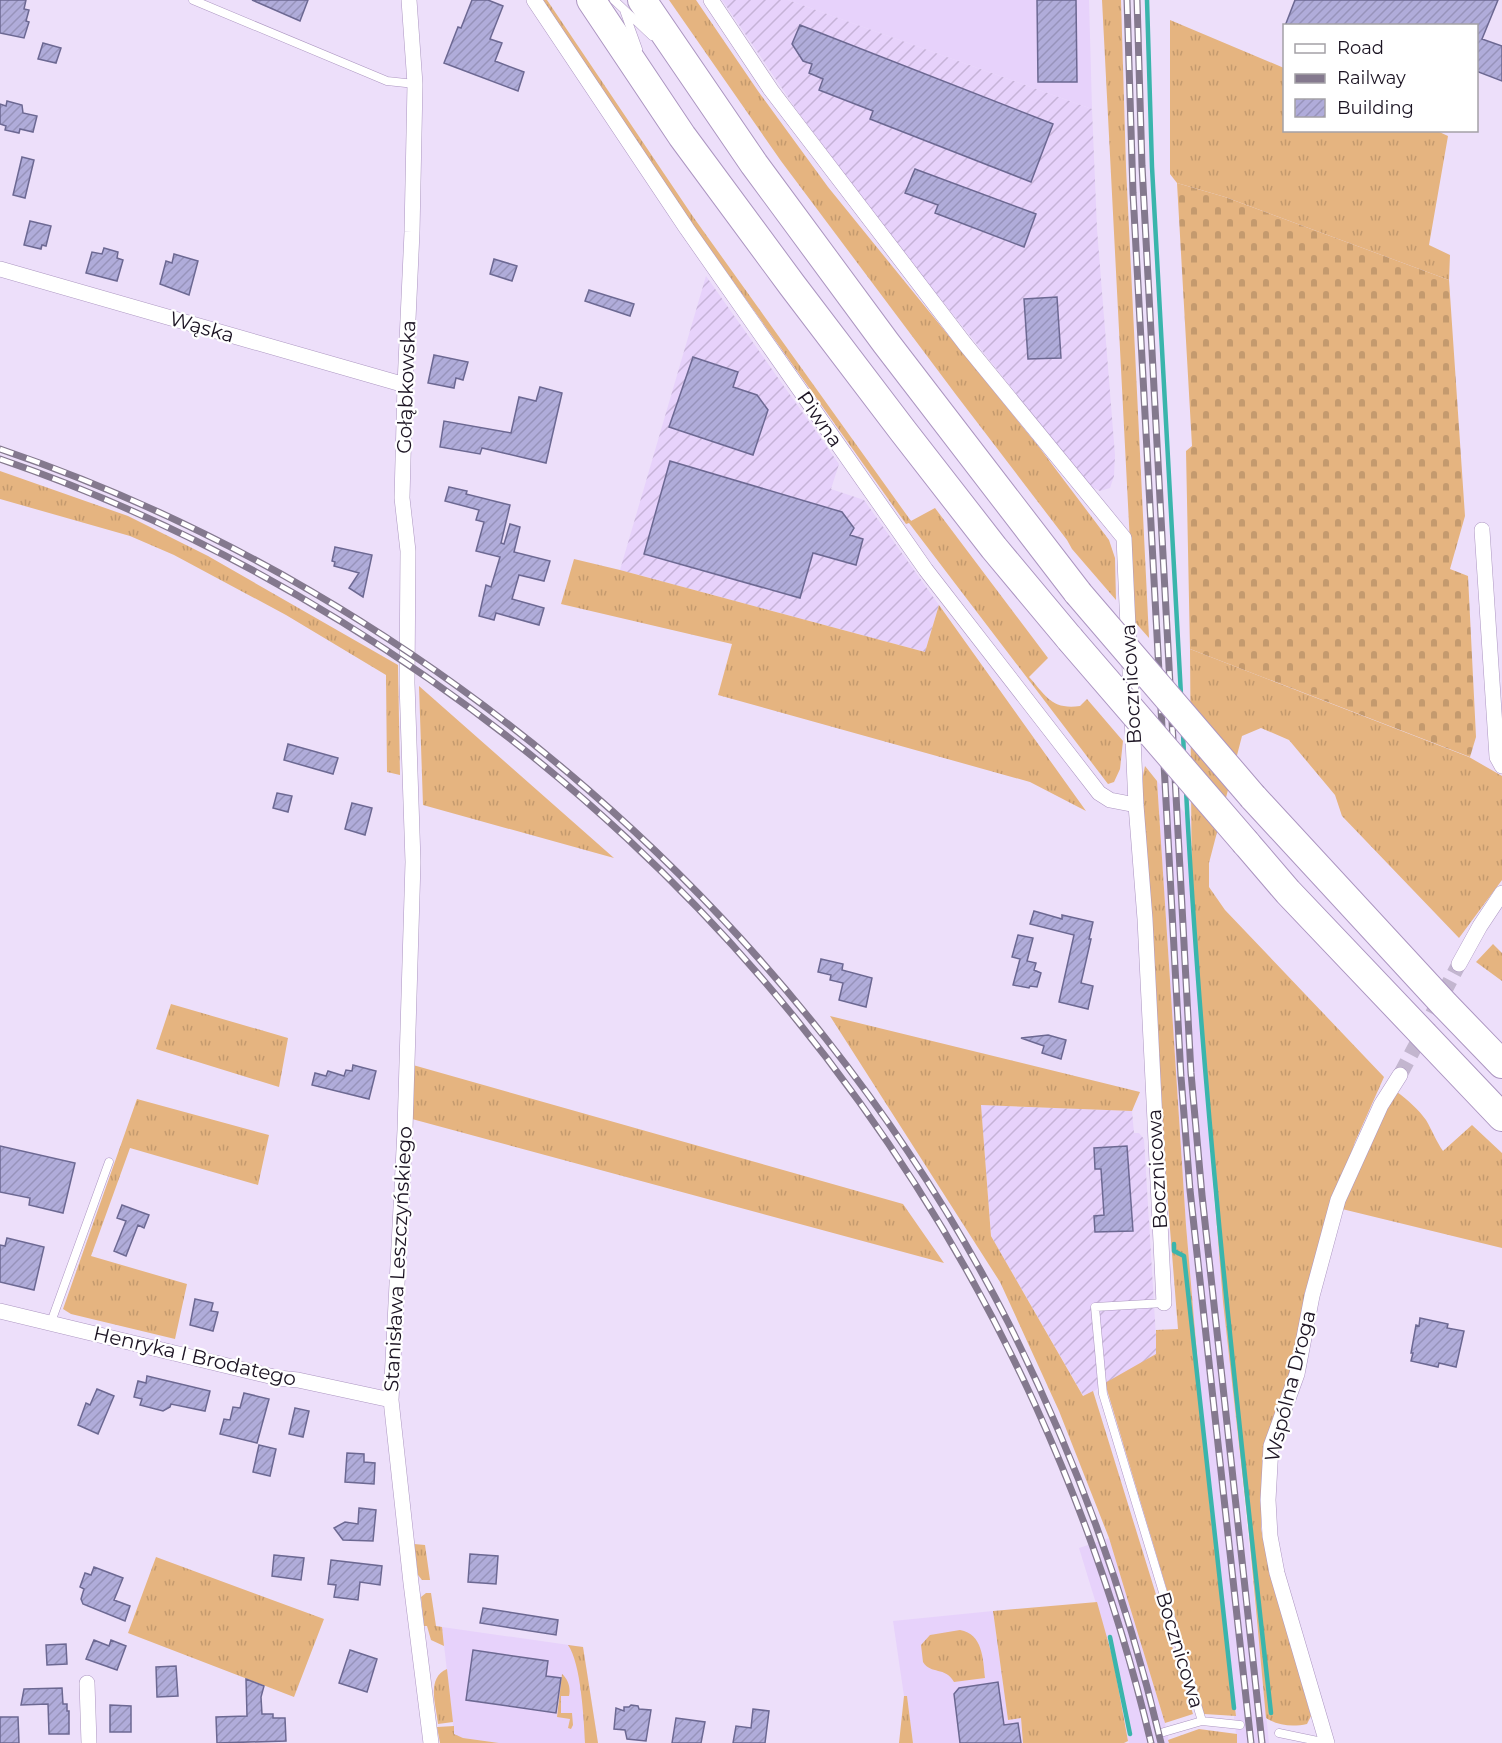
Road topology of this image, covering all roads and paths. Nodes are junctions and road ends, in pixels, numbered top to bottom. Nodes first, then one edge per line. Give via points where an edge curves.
1 (193, 0) edge
2 (410, 0) edge
3 (534, 0) edge
4 (591, 0) edge
5 (614, 0) edge
6 (620, 0) edge
7 (711, 0) edge
8 (632, 4) edge
9 (655, 39) dead end
10 (663, 46) dead end
11 (694, 76) junction
12 (415, 84) junction
13 (657, 99) junction
14 (0, 269) edge
15 (405, 385) junction
16 (1482, 530) dead end
17 (1502, 766) edge
18 (410, 774) joint
19 (1136, 806) junction
20 (1502, 893) edge
21 (1459, 964) tunnel mouth
22 (1502, 1064) edge
23 (1400, 1075) tunnel mouth
24 (1502, 1117) edge
25 (109, 1162) dead end
26 (1164, 1303) joint
27 (0, 1311) edge
28 (51, 1322) junction
29 (391, 1400) junction
30 (87, 1683) dead end
31 (1202, 1721) junction
32 (1240, 1725) dead end
33 (1164, 1732) dead end
34 (1279, 1733) dead end
35 (89, 1743) edge
36 (431, 1743) edge
37 (1327, 1743) edge

1 - 12 lane via 387,81
2 - 12 street, Gołąbkowska
3 - 19 street, Piwna via 687,229 926,570 1100,793 1110,800
4 - 13 highway
5 - 8 lane
6 - 8 lane
7 - 19 street, Bocznicowa via 771,90 965,344 1124,538
8 - 9 lane
8 - 11 highway
8 - 13 lane
10 - 11 lane
11 - 22 highway, bridge via 886,343 1078,593 1253,797
12 - 15 street, Gołąbkowska
13 - 24 highway, bridge via 994,548 1296,900
14 - 15 street, Wąska
15 - 18 street, Gołąbkowska via 402,498 408,551
16 - 17 street via 1497,757
18 - 29 street, Stanisława Leszczyńskiego via 413,862 405,1130
19 - 26 street, Bocznicowa
20 - 21 street
23 - 37 street, Wspólna Droga via 1381,1105 1338,1200 1312,1296 1297,1374 1271,1446 1268,1500 1275,1564
25 - 28 lane
26 - 31 lane, Bocznicowa via 1095,1307 1100,1376
27 - 28 street, Henryka I Brodatego
28 - 29 street, Henryka I Brodatego via 278,1378
29 - 36 street, Stanisława Leszczyńskiego
30 - 35 street
31 - 32 lane
31 - 33 lane
34 - 37 lane

